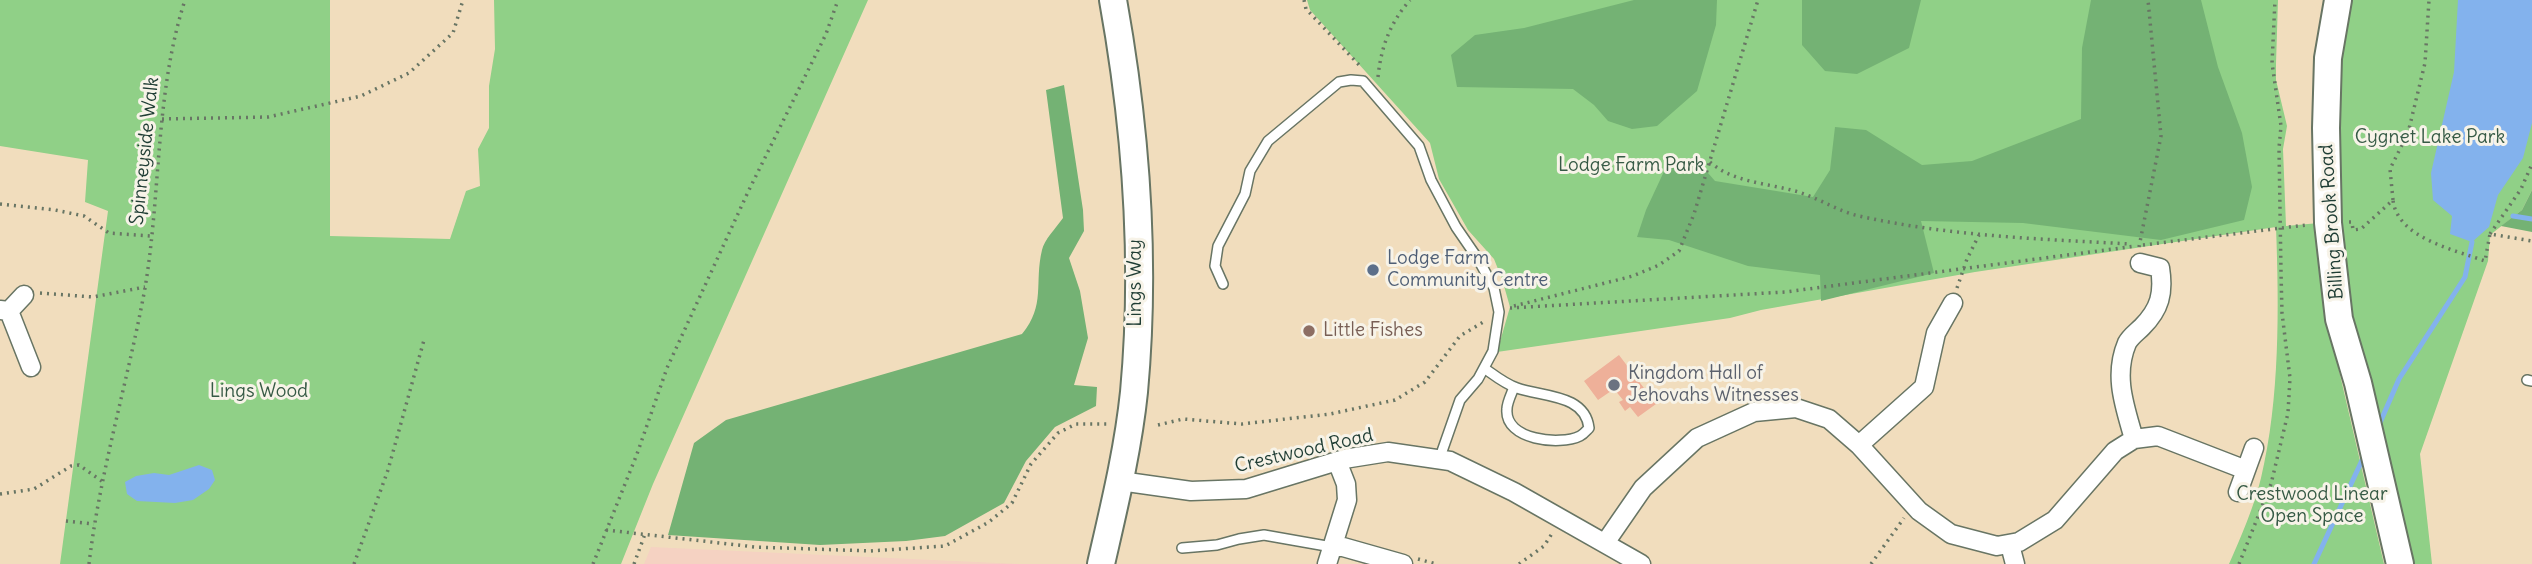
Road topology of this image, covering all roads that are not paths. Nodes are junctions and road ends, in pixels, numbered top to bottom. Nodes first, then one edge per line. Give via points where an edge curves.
1 (1113, 0) edge
2 (2338, 0) edge
3 (2140, 254) road end
4 (1223, 284) dead end
5 (24, 295) road end
6 (1952, 303) road end
7 (4, 310) edge
8 (31, 367) dead end
9 (1484, 368) junction
10 (1514, 387) junction
11 (2134, 439) junction
12 (1859, 445) junction
13 (2254, 448) dead end
14 (1439, 460) junction
15 (1337, 461) junction
16 (2246, 470) junction
17 (1120, 481) junction
18 (2238, 492) dead end
19 (1605, 543) junction
20 (2010, 545) junction
21 (1182, 548) dead end
22 (1329, 555) edge
23 (1101, 564) edge
24 (1403, 564) edge
25 (1640, 564) edge
26 (2015, 564) edge
27 (2400, 564) edge

1 - 17 street, Lings Way via 1130,109 1138,273 1134,391
2 - 27 street, Billing Brook Road via 2328,58 2328,223 2339,320
3 - 11 street via 2160,268 2163,289 2152,317 2128,341 2120,369 2121,393
4 - 9 lane via 1215,266 1218,246 1268,141 1339,82 1363,81 1419,146 1456,227 1494,288 1499,322 1493,352
5 - 7 street
6 - 12 street via 1936,333 1924,387
7 - 8 street
9 - 10 lane
9 - 14 lane via 1460,400
10 - 10 lane via 1575,403 1588,417 1589,428 1580,436 1557,440 1519,432 1507,410
11 - 16 street via 2158,436
11 - 20 street via 2115,451 2055,520
12 - 19 street via 1829,419 1796,408 1754,412 1697,438 1643,488
12 - 20 street via 1914,505 1951,534
13 - 16 street
14 - 15 street, Crestwood Road via 1388,453
14 - 19 street, Crestwood Road via 1471,471
15 - 17 street, Crestwood Road via 1246,489 1191,491
15 - 22 street via 1347,500
16 - 18 street
17 - 23 street, Lings Way
19 - 25 street, Crestwood Road
20 - 26 street
21 - 22 lane via 1264,535
22 - 24 street via 1343,547

